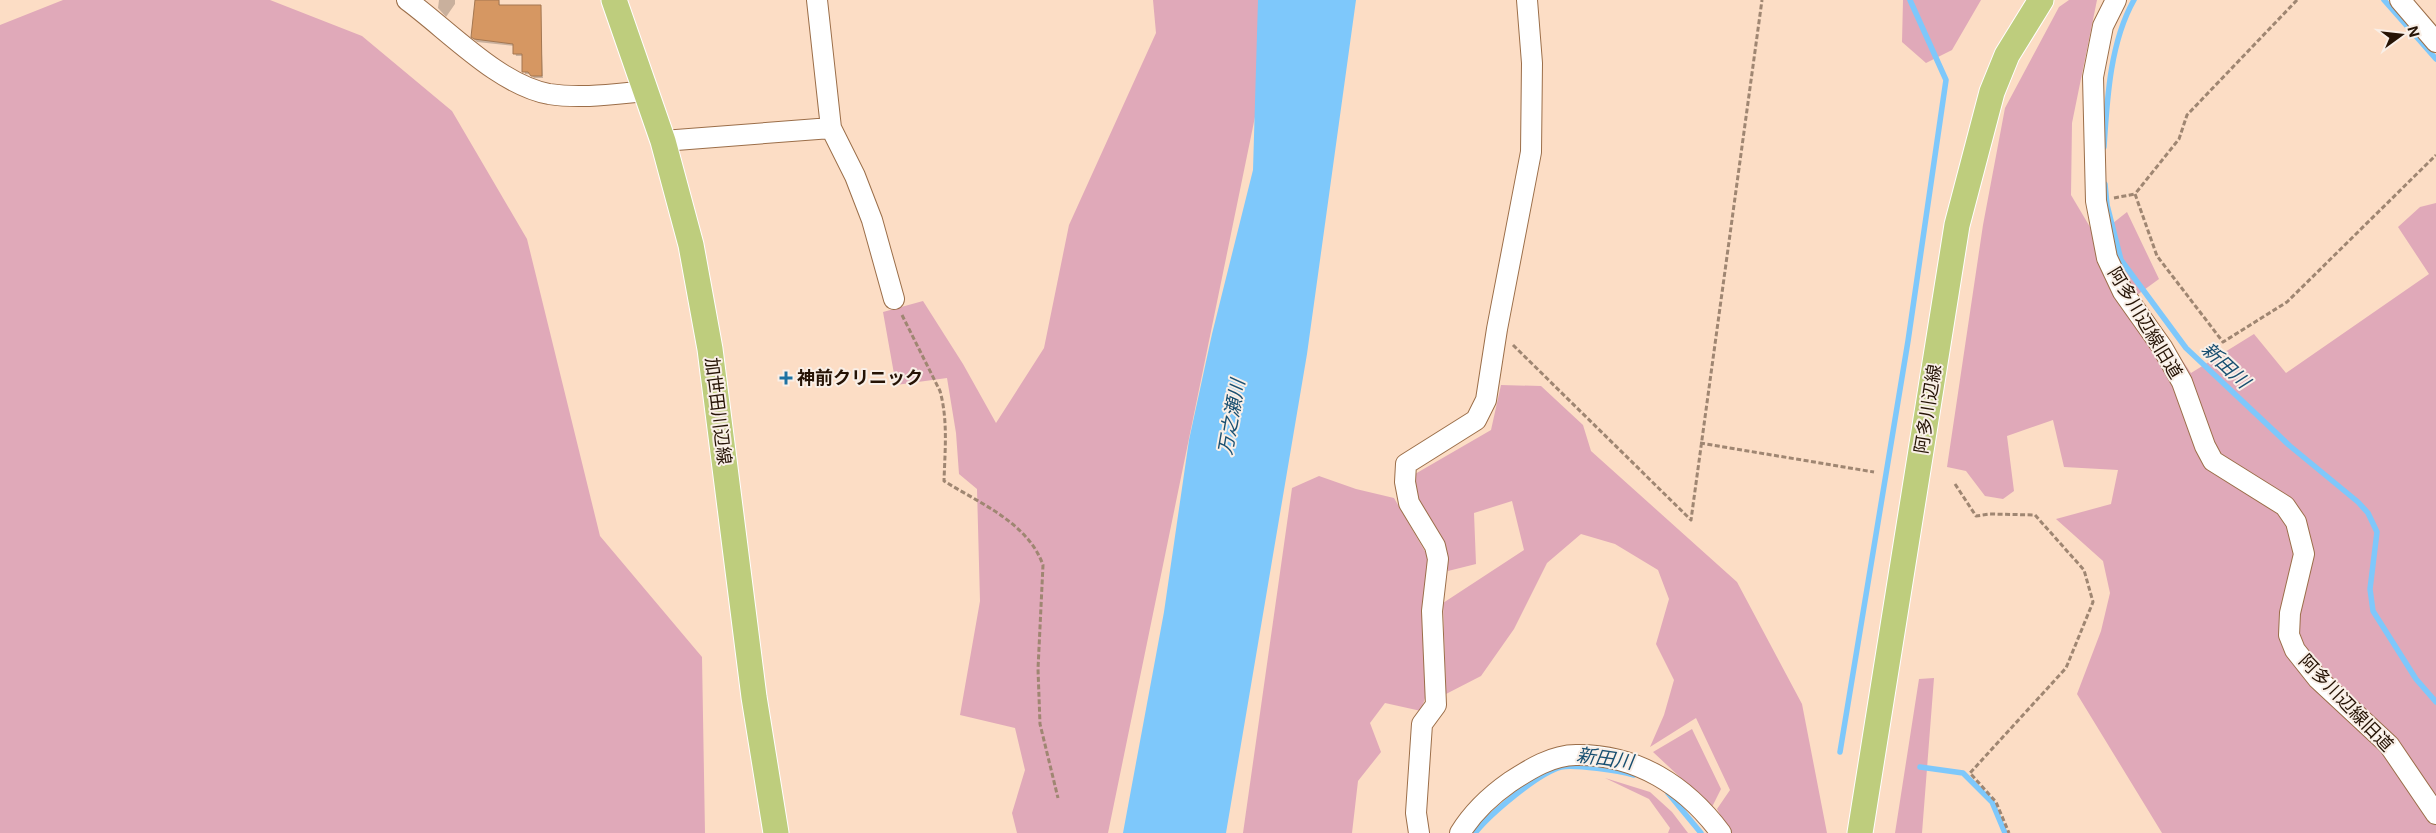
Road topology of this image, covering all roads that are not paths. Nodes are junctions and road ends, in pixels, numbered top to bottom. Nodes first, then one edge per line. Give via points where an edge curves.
1 (407, 0) edge
2 (614, 0) edge
3 (817, 0) edge
4 (1527, 0) edge
5 (2041, 0) edge
6 (2116, 0) edge
7 (2400, 0) edge
8 (2436, 42) edge
9 (647, 90) junction
10 (831, 128) junction
11 (663, 141) junction
12 (894, 299) road end
13 (2436, 814) edge
14 (776, 833) edge
15 (1419, 833) edge
16 (1460, 833) edge
17 (1721, 833) edge
18 (1860, 833) edge

1 - 9 street via 514,82 547,93 583,97
2 - 9 main road, 加世田川辺線
3 - 10 street
4 - 15 street via 1532,63 1531,152 1486,400 1476,420 1406,464 1409,503 1435,546 1438,559 1432,612 1436,705 1422,724 1416,813
5 - 18 main road, 阿多川辺線 via 2006,55 1992,92 1957,225
6 - 13 street, 阿多川辺線旧道 via 2103,26 2093,77 2096,201 2107,258 2123,292 2182,382 2213,461 2285,506 2296,522 2304,554 2290,613 2289,635 2295,650 2318,679 2389,745
7 - 8 street
9 - 11 main road, 加世田川辺線
10 - 11 street
10 - 12 street via 872,220
11 - 14 main road, 加世田川辺線 via 691,245 710,349 754,697
16 - 17 street via 1469,818 1503,787 1532,768 1576,755 1612,759 1640,766 1661,776 1700,806

